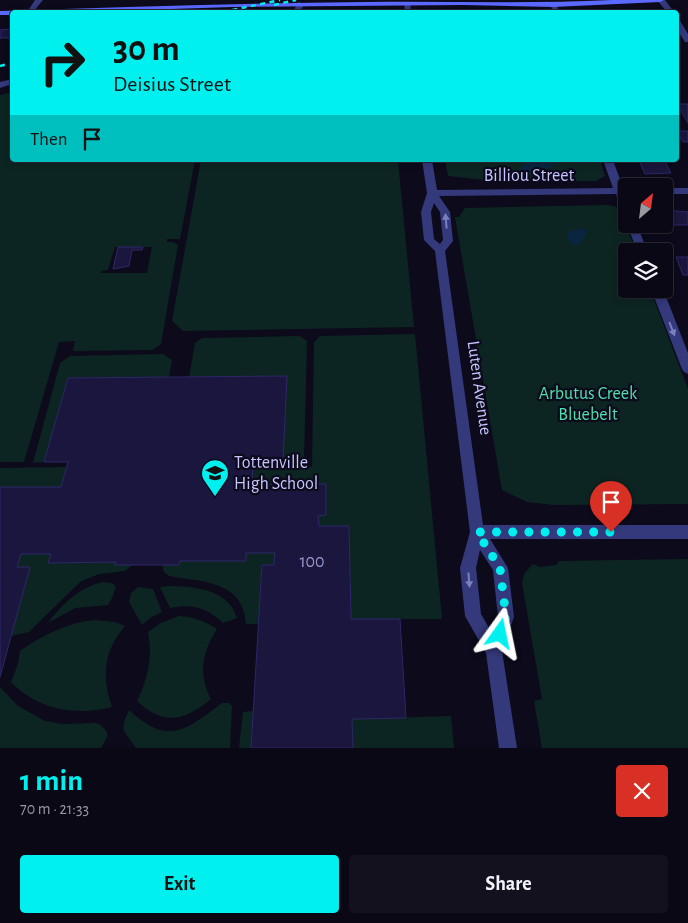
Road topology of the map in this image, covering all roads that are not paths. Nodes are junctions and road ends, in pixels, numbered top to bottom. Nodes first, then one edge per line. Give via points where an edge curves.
1 (661, 0) edge
2 (301, 4) junction
3 (407, 4) junction
4 (555, 9) edge
5 (98, 10) edge
6 (297, 10) edge
7 (408, 10) edge
8 (669, 10) edge
9 (679, 26) edge
10 (688, 40) edge
11 (427, 162) edge
12 (609, 162) edge
13 (618, 181) edge
14 (618, 191) edge
15 (673, 191) edge
16 (688, 191) edge
17 (432, 193) junction
18 (440, 250) junction
19 (660, 298) edge
20 (688, 369) edge
21 (477, 532) junction
22 (688, 532) edge
23 (494, 651) junction
24 (508, 748) edge

1 - 4 main road
1 - 8 street
2 - 3 main road
2 - 5 main road
2 - 6 street
3 - 4 main road
3 - 7 street
9 - 10 street
11 - 17 street, Luten Avenue
12 - 13 street
14 - 17 street, Billiou Street
15 - 16 street
17 - 18 street, Luten Avenue via 426,212 429,240
18 -> 17 street, Luten Avenue via 448,241 445,212
18 - 21 street, Luten Avenue
19 -> 20 street
21 - 22 street
21 -> 23 street, Luten Avenue via 468,568 472,616
21 - 23 street, Luten Avenue via 500,568 506,617
23 - 24 street, Luten Avenue

